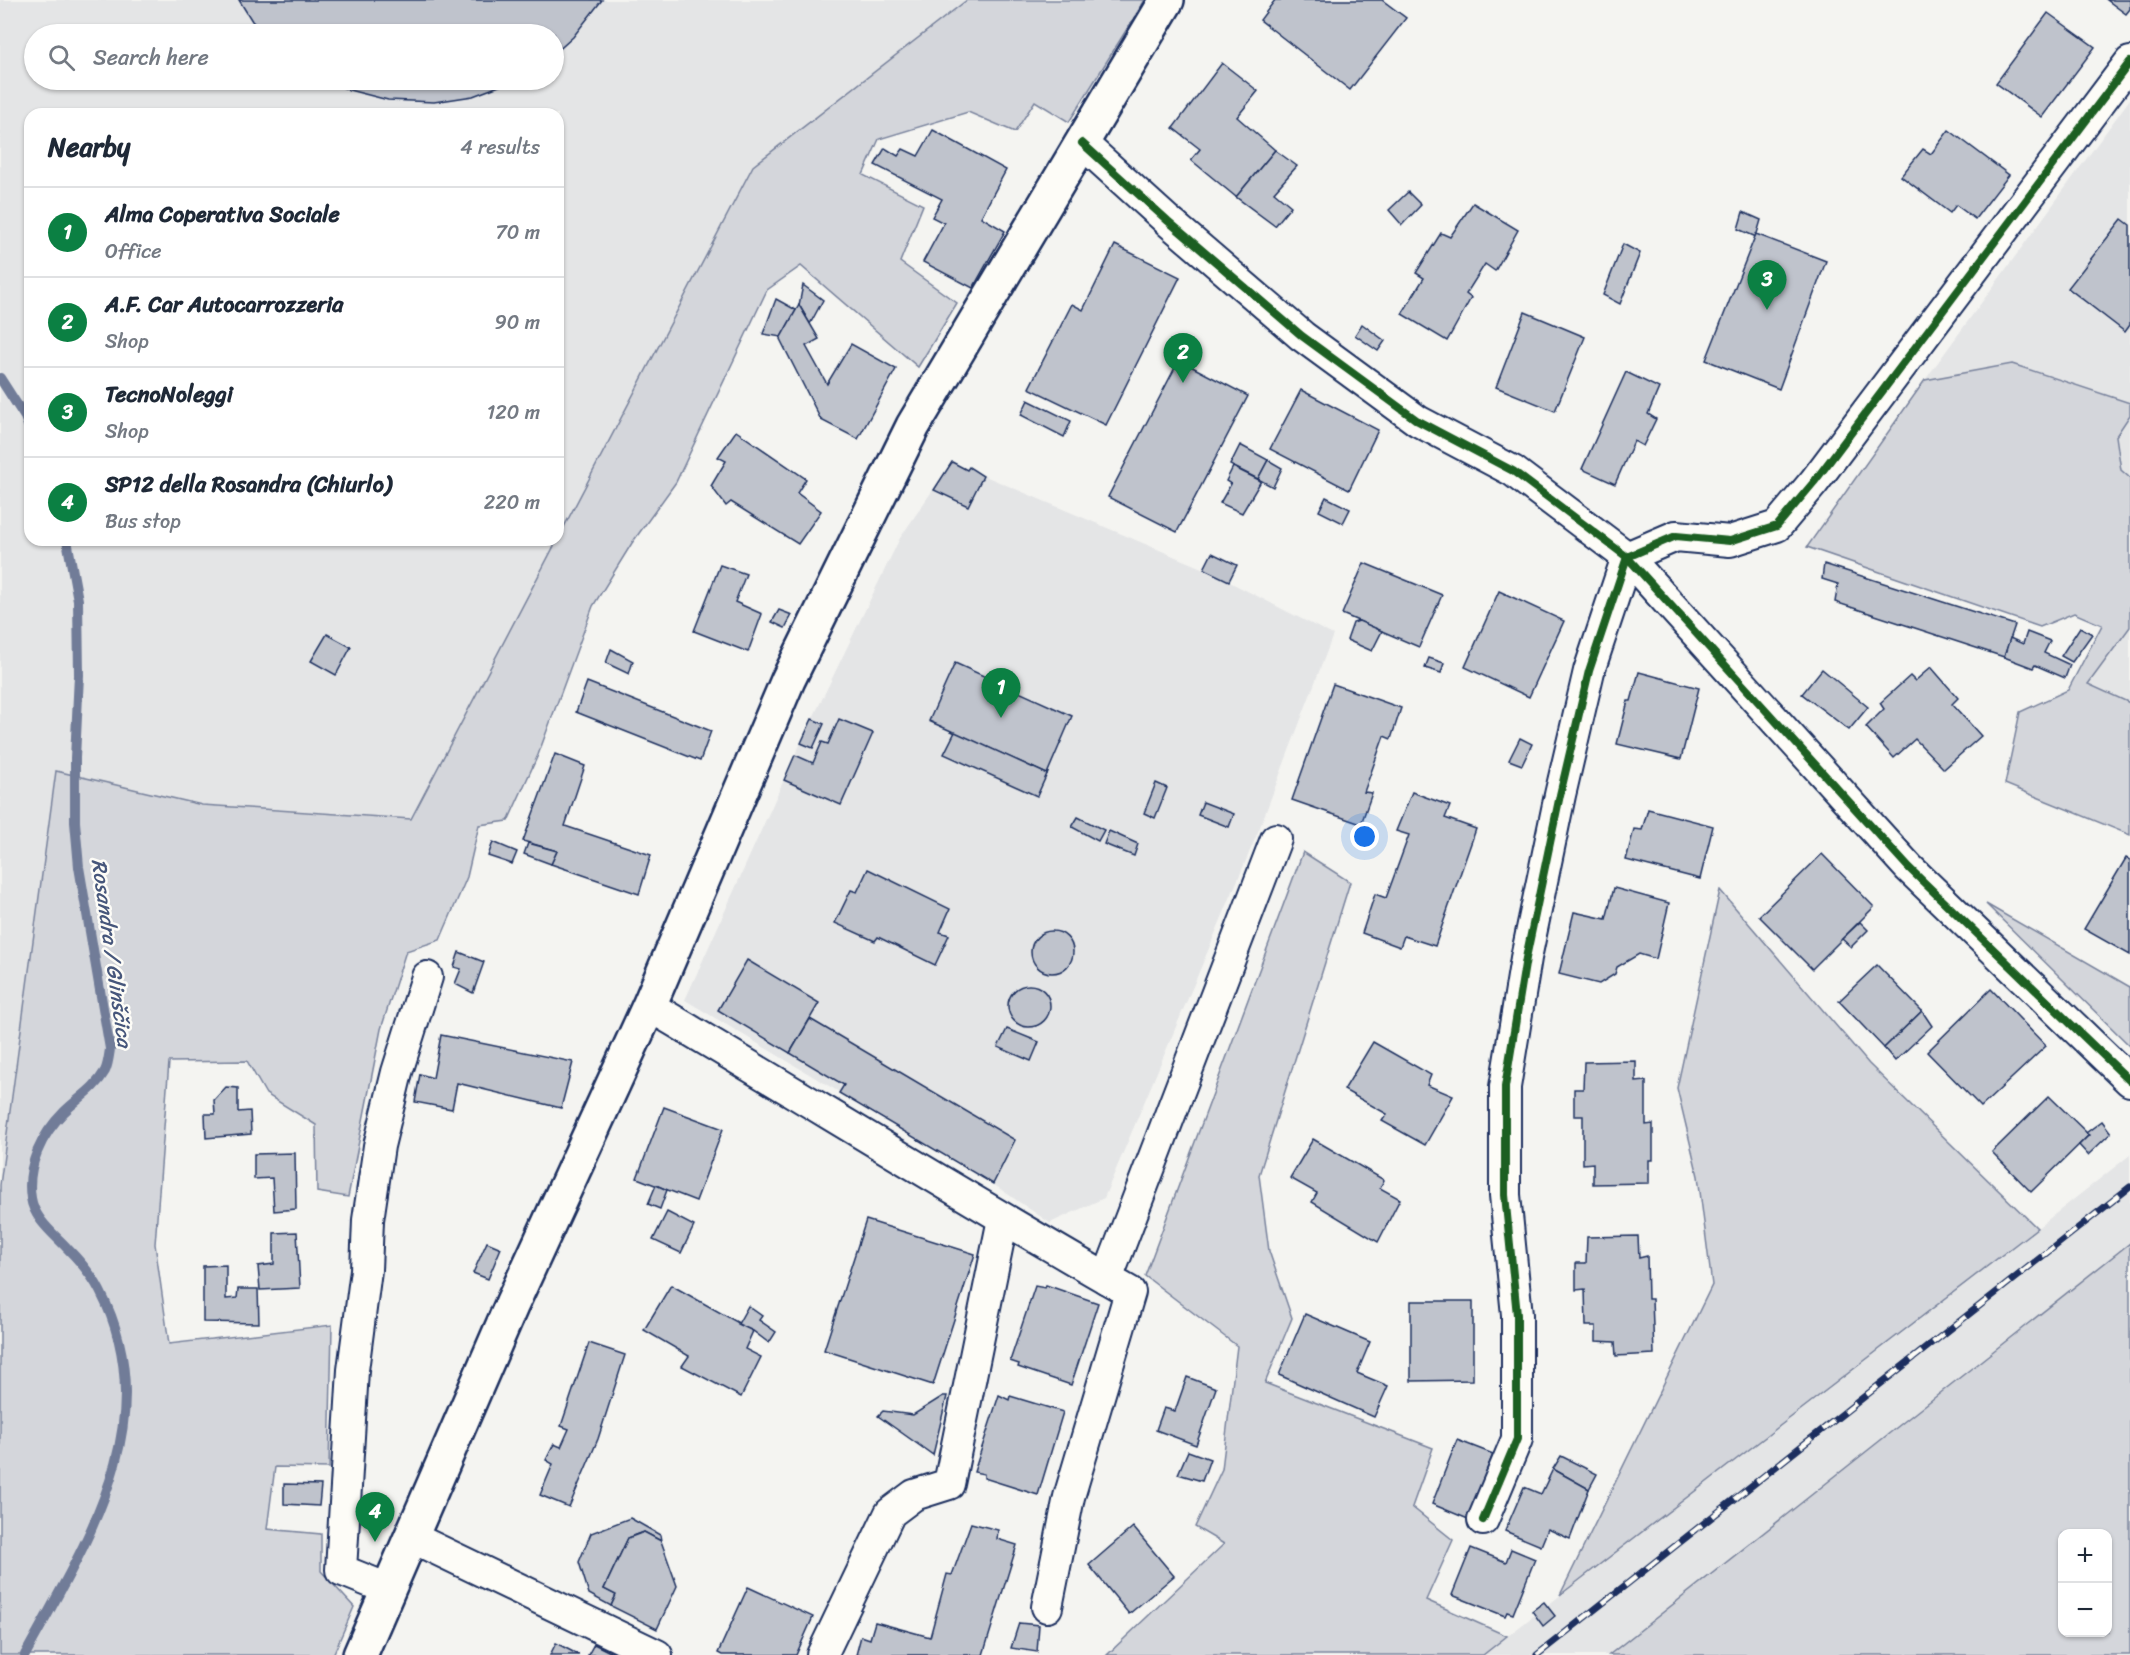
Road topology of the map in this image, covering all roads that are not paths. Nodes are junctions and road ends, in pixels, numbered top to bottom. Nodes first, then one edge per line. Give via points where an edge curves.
1 (1167, 0) edge
2 (2130, 62) edge
3 (1082, 143) junction
4 (1627, 557) junction
5 (1276, 839) dead end
6 (427, 977) dead end
7 (650, 1006) junction
8 (2130, 1081) edge
9 (1003, 1219) junction
10 (1107, 1279) junction
11 (1483, 1520) dead end
12 (411, 1538) junction
13 (388, 1589) junction
14 (1047, 1607) dead end
15 (360, 1655) edge
16 (657, 1655) edge
17 (822, 1655) edge

1 - 3 main road
2 - 4 street via 1777,526 1730,541 1676,536
3 - 4 street via 1302,336 1418,421 1513,471
3 - 7 main road via 913,426 788,680
4 - 8 street via 1909,868
4 - 11 street via 1589,671 1560,795 1526,958 1505,1087 1505,1195 1516,1315 1517,1439
5 - 10 street
6 - 13 street via 379,1146 351,1393 341,1570
7 - 9 street
7 - 12 main road via 512,1304
9 - 10 street
9 - 17 street via 949,1484 914,1494 890,1513
10 - 14 street via 1130,1292 1069,1497
12 - 13 main road
12 - 16 street
13 - 15 main road

